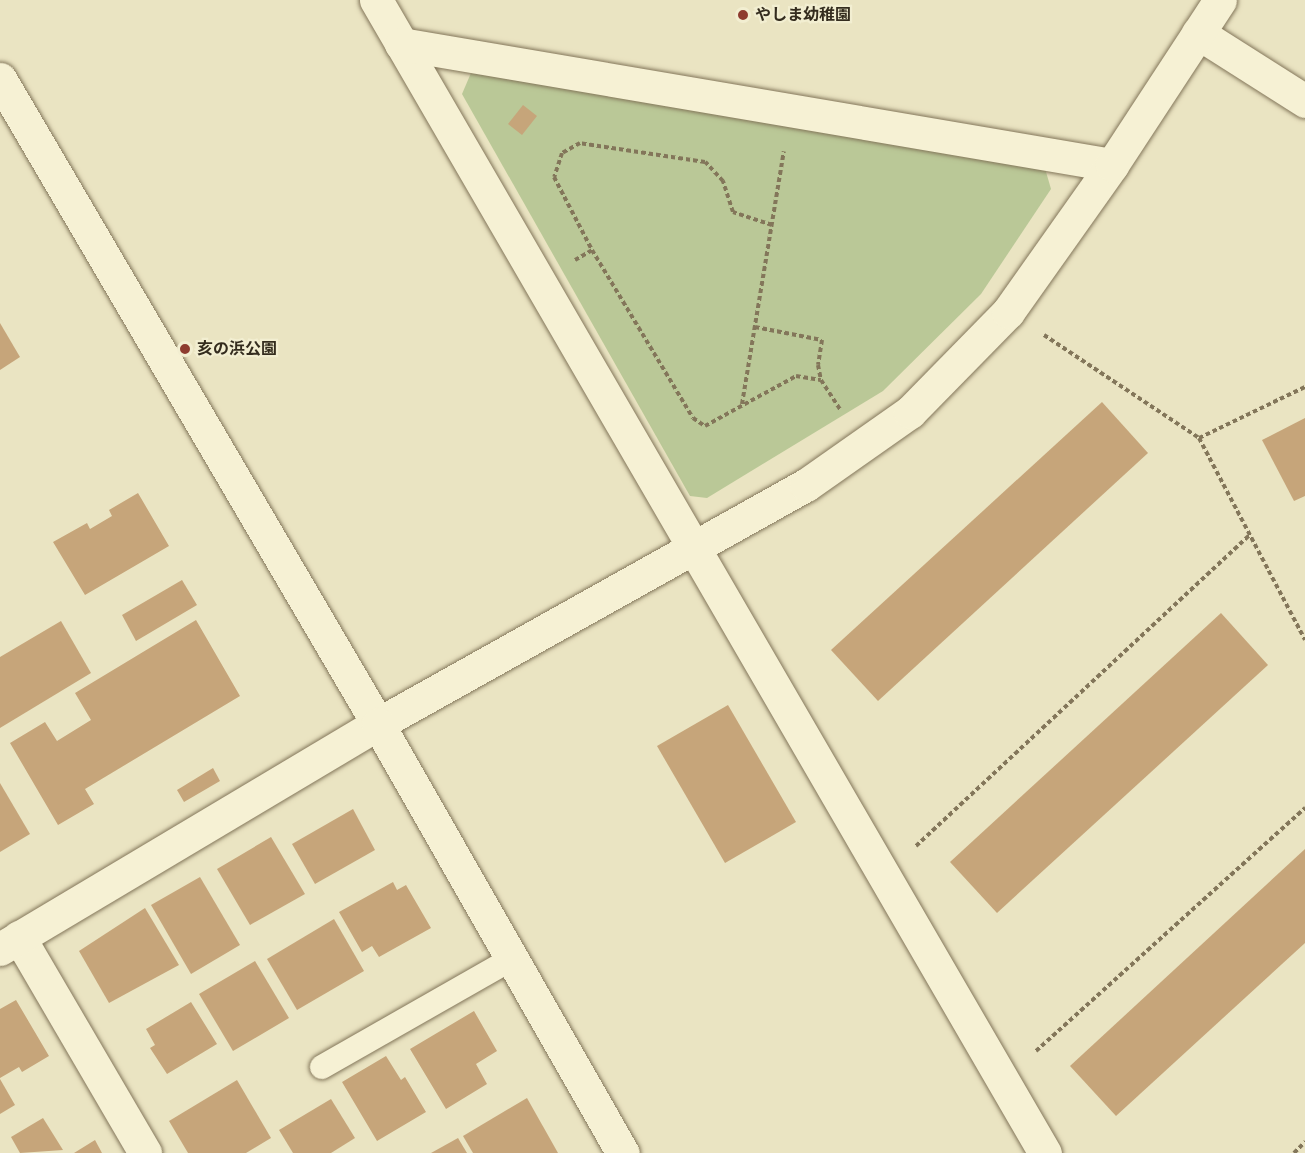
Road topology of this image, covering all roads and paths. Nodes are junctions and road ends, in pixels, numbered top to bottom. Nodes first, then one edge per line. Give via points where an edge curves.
1 (376, 0) edge
2 (1220, 0) edge
3 (1198, 33) junction
4 (401, 44) junction
5 (0, 80) edge
6 (1305, 101) edge
7 (791, 111) junction
8 (1112, 165) junction
9 (772, 225) junction
10 (755, 327) junction
11 (1041, 333) dead end
12 (821, 380) junction
13 (1305, 387) edge
14 (742, 405) junction
15 (844, 416) dead end
16 (1199, 438) junction
17 (1249, 536) junction
18 (693, 548) junction
19 (1305, 640) edge
20 (378, 724) junction
21 (1305, 808) edge
22 (883, 875) junction
23 (10, 943) edge
24 (513, 958) junction
25 (322, 1067) dead end
26 (1003, 1080) junction
27 (1305, 1142) edge
28 (145, 1153) edge
29 (623, 1153) edge
30 (1046, 1153) edge
31 (1294, 1153) edge

1 - 4 street
2 - 3 street
3 - 6 street
3 - 8 street
4 - 7 street
4 - 18 street
5 - 20 street
7 - 8 street
7 - 9 path
8 - 18 street via 1008,312 910,412 806,484
9 - 10 path
9 - 14 path via 733,212 723,181 705,162 579,143 562,153 554,177 592,250 693,418 705,426
10 - 12 path via 822,339 818,365
10 - 14 path
11 - 16 path
12 - 14 path via 796,376
12 - 15 path
13 - 16 path
16 - 17 path
17 - 19 path
17 - 22 path
18 - 20 street
18 - 22 street
20 - 23 street
20 - 24 street
21 - 26 path
22 - 26 street
23 - 28 street
24 - 25 lane
24 - 29 street
26 - 30 street
27 - 31 path

